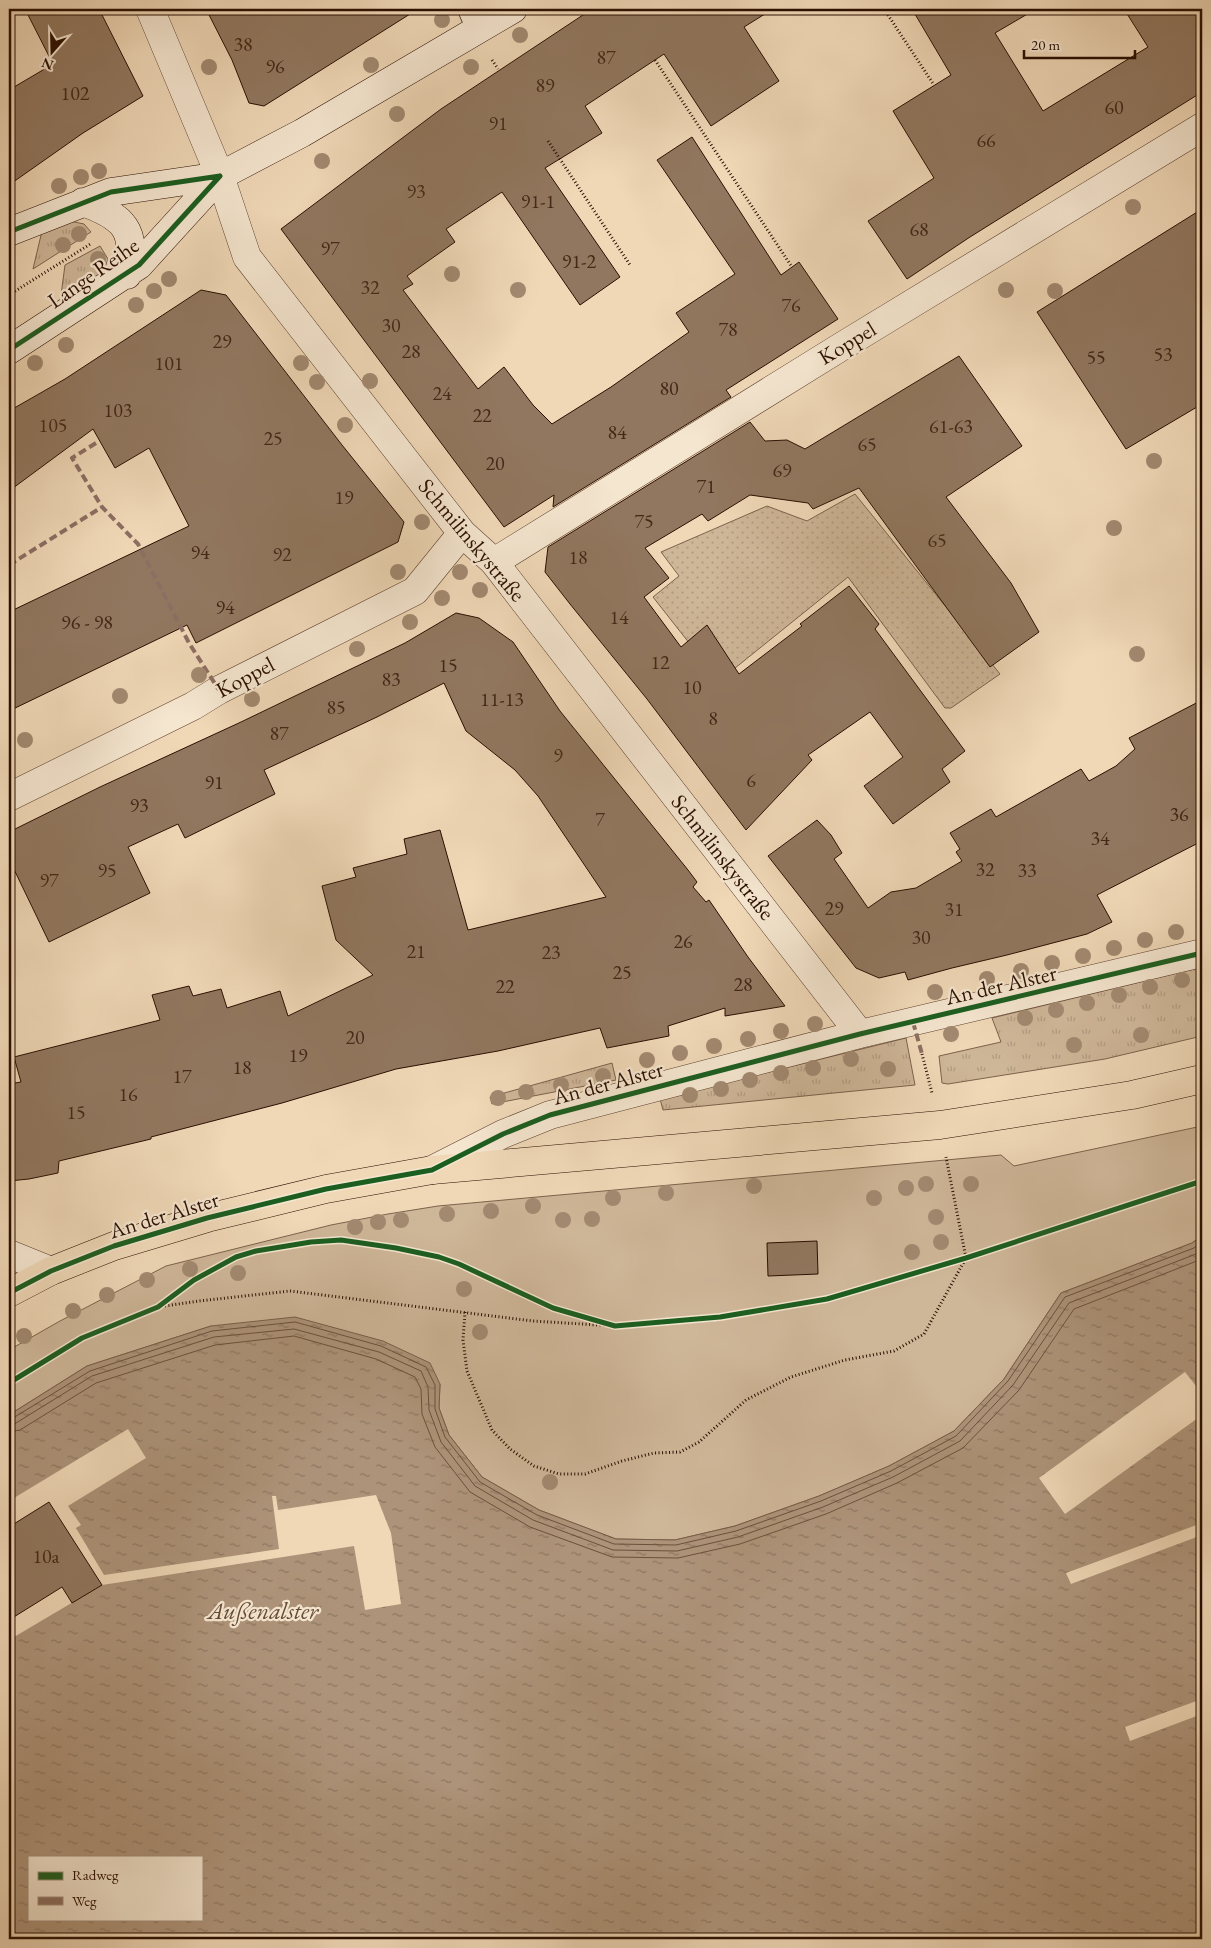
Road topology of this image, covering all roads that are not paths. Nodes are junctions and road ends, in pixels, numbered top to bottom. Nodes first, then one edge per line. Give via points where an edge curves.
1 (150, 9) edge
2 (513, 9) edge
3 (473, 20) edge
4 (1202, 127) edge
5 (220, 176) junction
6 (84, 202) junction
7 (9, 232) edge
8 (127, 274) junction
9 (9, 350) edge
10 (462, 533) junction
11 (494, 562) junction
12 (9, 796) edge
13 (1202, 953) edge
14 (860, 1034) junction
15 (1202, 1079) edge
16 (432, 1170) junction
17 (9, 1254) edge
18 (51, 1271) junction
19 (9, 1293) edge

1 - 5 street, Schmilinskystraße
2 - 3 street, Lange Reihe
3 - 5 street, Lange Reihe via 302,133
4 - 11 street, Koppel
5 - 6 street, Lange Reihe via 119,191
5 - 8 street, Lange Reihe via 146,258
5 - 10 street, Schmilinskystraße via 247,257
6 - 7 street, Lange Reihe
6 - 8 street via 114,216 129,234 131,249
8 - 9 street, Lange Reihe
10 - 11 street, Schmilinskystraße
10 - 12 street, Koppel via 415,591 193,706
11 - 14 street, Schmilinskystraße
13 - 14 street, An der Alster
14 - 16 street, An der Alster via 550,1115 502,1134
15 - 16 main road, An der Alster via 1132,1095 940,1125
16 - 18 main road, An der Alster via 326,1190 207,1218 114,1246
17 - 18 street
18 - 19 main road, An der Alster

